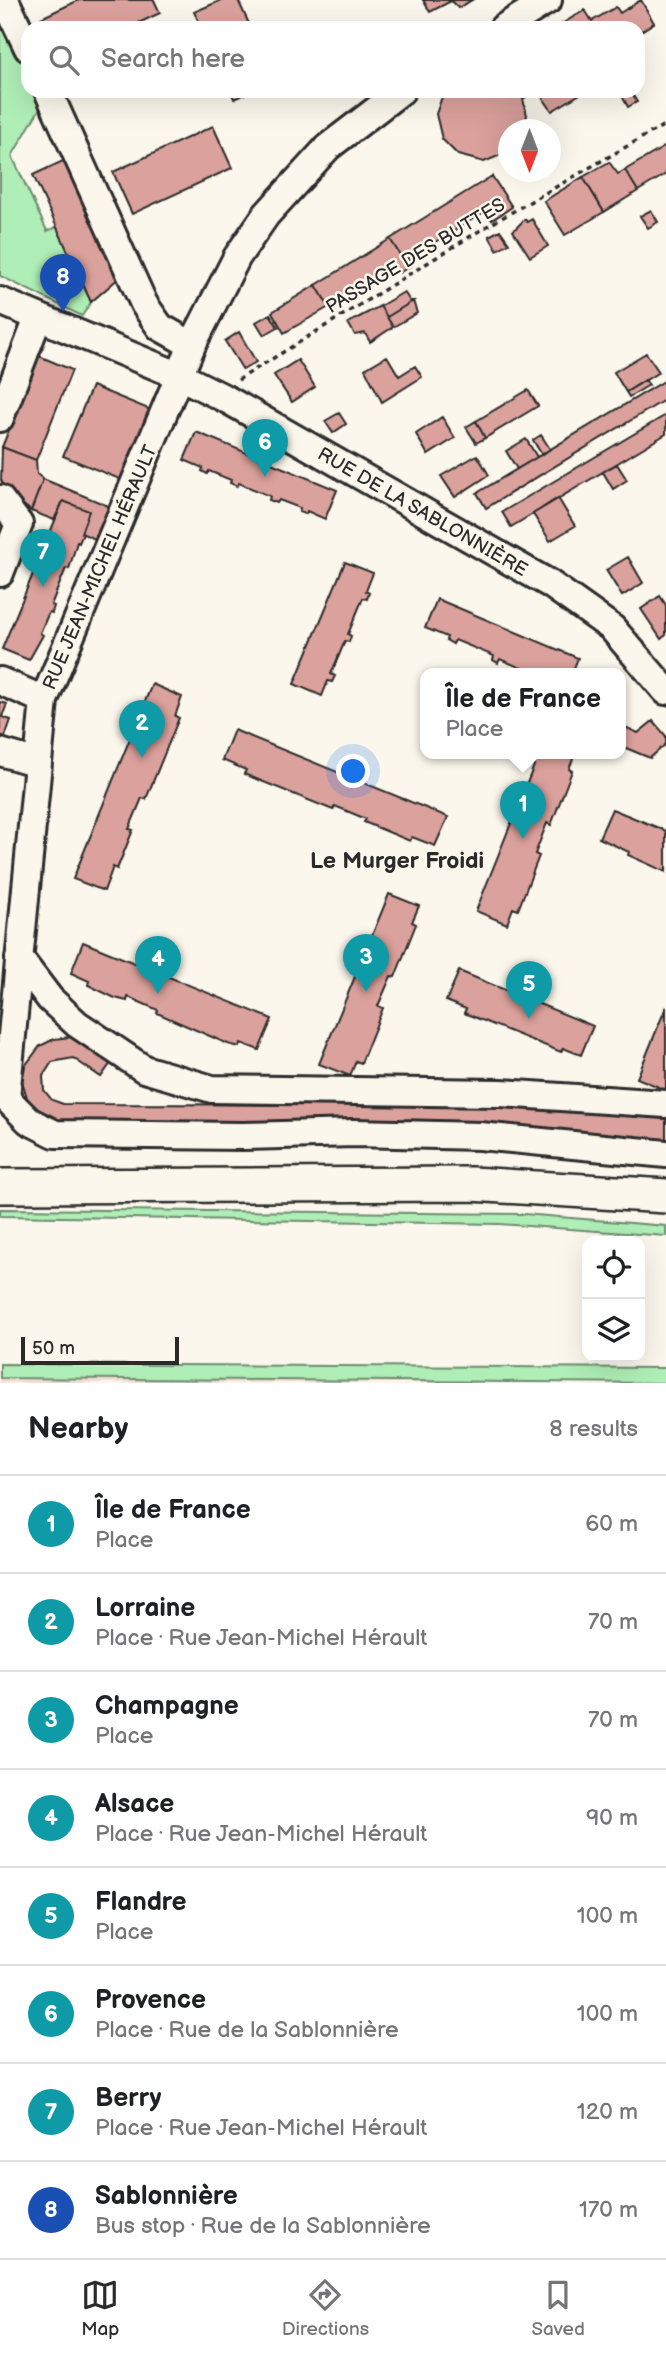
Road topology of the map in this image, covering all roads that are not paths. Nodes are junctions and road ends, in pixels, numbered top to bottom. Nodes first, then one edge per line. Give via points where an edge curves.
1 (5, 0) edge
2 (548, 0) edge
3 (514, 21) edge
4 (21, 33) edge
5 (51, 98) edge
6 (392, 98) edge
7 (0, 302) edge
8 (38, 318) junction
9 (192, 345) junction
10 (180, 376) junction
11 (0, 418) edge
12 (0, 499) edge
13 (0, 573) edge
14 (0, 681) edge
15 (662, 681) edge
16 (44, 700) junction
17 (0, 752) edge
18 (38, 763) junction
19 (19, 958) junction
20 (666, 1104) edge
21 (666, 1154) edge
22 (0, 1186) edge
23 (666, 1196) edge

1 - 4 street
2 - 3 street
5 - 9 street via 144,304 160,327
6 - 9 street, RUE JEAN-MICHEL HÉRAULT via 328,147 266,215 223,280
7 - 8 street, RUE DE LA SABLONNIÈRE
8 - 10 street, RUE DE LA SABLONNIÈRE
8 - 11 street
9 - 10 street, RUE JEAN-MICHEL HÉRAULT
10 - 15 street, RUE DE LA SABLONNIÈRE via 550,584 612,628
10 - 16 street, RUE JEAN-MICHEL HÉRAULT
12 - 13 street via 19,524
14 - 16 street
16 - 18 street, RUE JEAN-MICHEL HÉRAULT
17 - 18 street
18 - 19 street, RUE JEAN-MICHEL HÉRAULT
19 - 20 street via 50,999 77,1024 144,1069 212,1089 501,1093
19 - 21 street, RUE JEAN-MICHEL HÉRAULT via 12,1104 29,1121 55,1133 480,1136
22 - 23 main road via 471,1184

